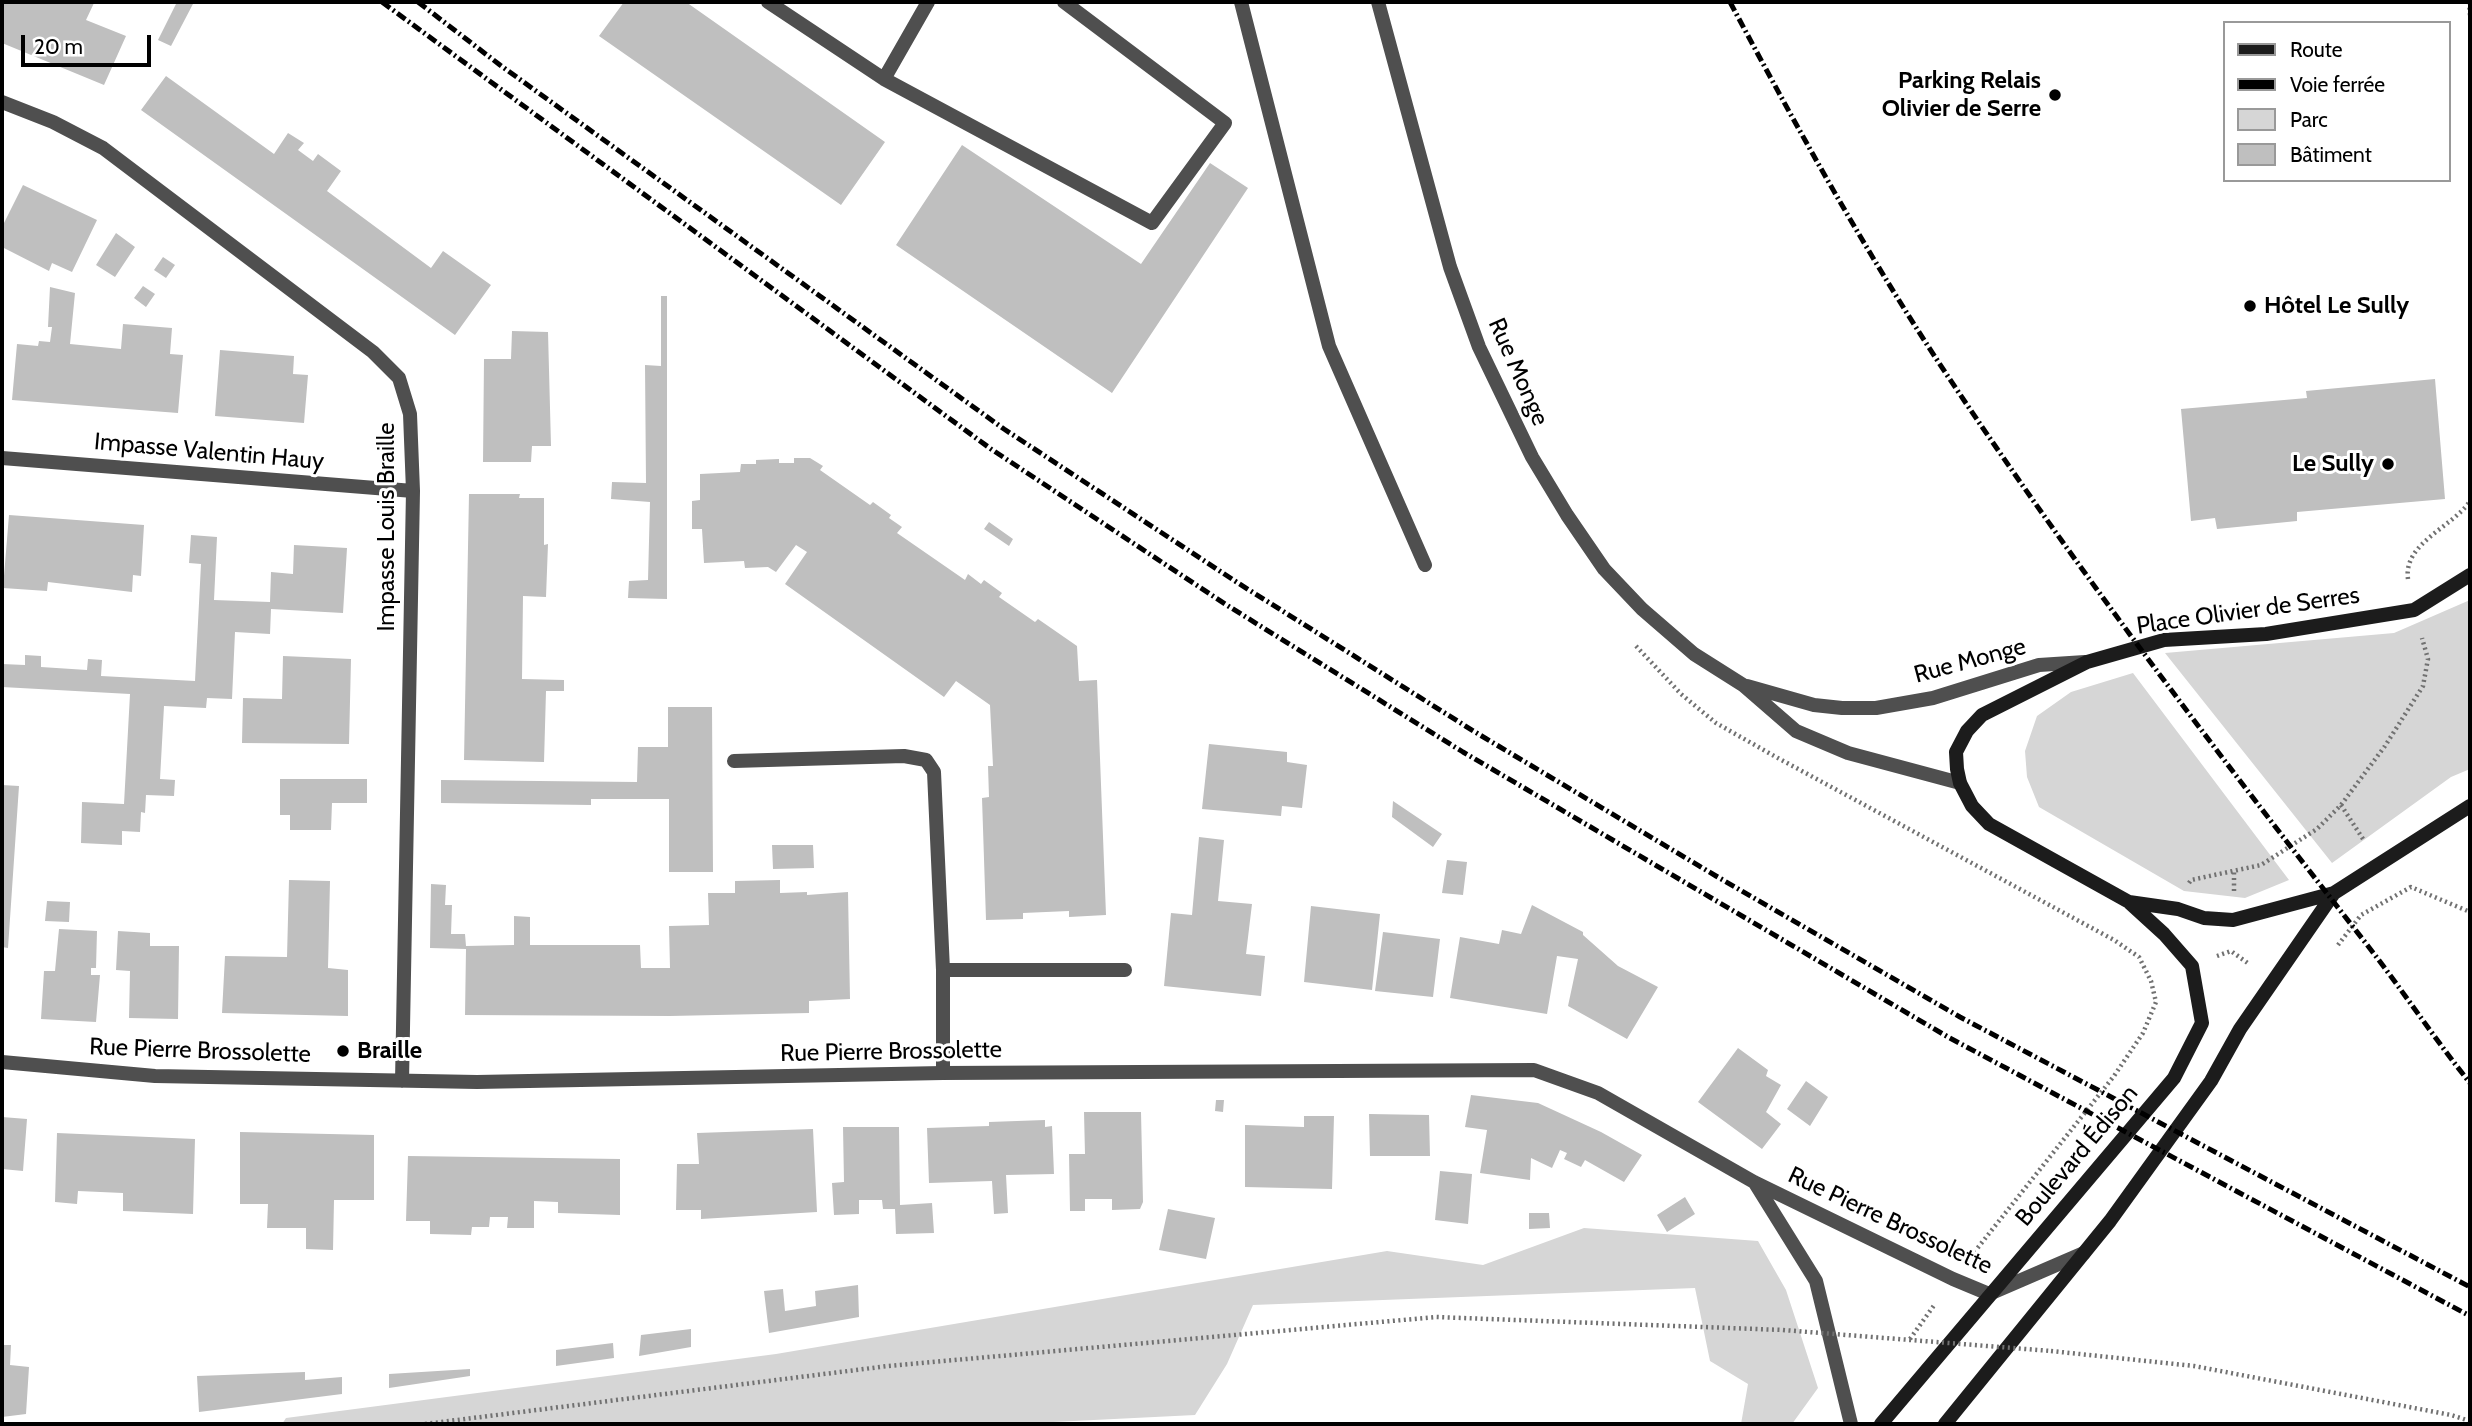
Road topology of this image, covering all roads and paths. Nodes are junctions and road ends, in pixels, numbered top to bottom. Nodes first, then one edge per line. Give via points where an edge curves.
1 (768, 2) edge
2 (929, 2) edge
3 (1064, 2) edge
4 (1241, 2) edge
5 (1378, 2) edge
6 (2469, 2) edge
7 (2470, 15) edge
8 (884, 79) junction
9 (2, 102) edge
10 (2, 458) edge
11 (414, 491) junction
12 (2470, 501) edge
13 (1425, 565) dead end
14 (2470, 575) edge
15 (2413, 610) junction
16 (1627, 637) dead end
17 (2087, 662) junction
18 (1743, 685) junction
19 (734, 761) dead end
20 (1960, 783) junction
21 (2470, 807) edge
22 (2234, 871) dead end
23 (2334, 893) junction
24 (2129, 902) junction
25 (2470, 912) edge
26 (2337, 946) dead end
27 (943, 970) junction
28 (1125, 970) dead end
29 (2, 1062) edge
30 (943, 1073) junction
31 (402, 1081) junction
32 (1754, 1182) junction
33 (2084, 1253) junction
34 (1953, 1279) junction
35 (1989, 1294) junction
36 (1905, 1346) dead end
37 (2470, 1421) edge
38 (425, 1424) edge
39 (1851, 1424) edge
40 (1881, 1424) edge
41 (1944, 1424) edge

1 - 8 street
2 - 8 street
3 - 8 street via 1225,123 1152,223
4 - 13 street via 1329,346
5 - 18 street, Rue Monge via 1450,267 1479,347 1532,457 1614,579 1694,654
6 - 7 path
9 - 11 street, Impasse Louis Braille via 103,148 373,352 400,378 410,414
10 - 11 street, Impasse Valentin Hauy
11 - 31 street, Impasse Louis Braille
12 - 15 path via 2411,558 2407,570
14 - 15 main road, Place Olivier de Serres
15 - 17 main road, Place Olivier de Serres via 2266,634 2164,640
15 - 22 path via 2428,659 2423,686 2385,746 2317,829 2262,864
16 - 34 path via 1716,723 2139,957 2156,1002 2143,1033 2092,1105
17 - 18 street, Rue Monge via 2039,665 1933,698 1876,708 1814,705
17 - 20 main road, Place Olivier de Serres via 1983,715 1956,752
18 - 20 street, Rue Monge via 1796,731 1848,753
19 - 27 street via 904,756 926,760 934,772
20 - 24 main road, Place Olivier de Serres via 1989,824
21 - 23 main road, Place Olivier de Serres
23 - 24 main road, Place Olivier de Serres via 2233,920
23 - 33 main road via 2240,1029 2211,1081
24 - 35 main road, Boulevard Édison via 2192,966 2202,1023 2174,1078
25 - 26 path via 2411,887 2361,915
27 - 28 street
27 - 30 street
29 - 31 street, Rue Pierre Brossolette via 155,1076
30 - 31 street, Rue Pierre Brossolette
30 - 32 street, Rue Pierre Brossolette via 1534,1070 1598,1093
32 - 34 street, Rue Pierre Brossolette
32 - 39 street, Rue Pierre Brossolette via 1816,1281
33 - 35 street, Rue Pierre Brossolette
33 - 41 main road
34 - 35 street, Rue Pierre Brossolette
34 - 36 path
35 - 40 main road, Boulevard Édison
37 - 38 path, bridge via 2194,1366 2051,1351 1783,1330 1436,1317 888,1366

